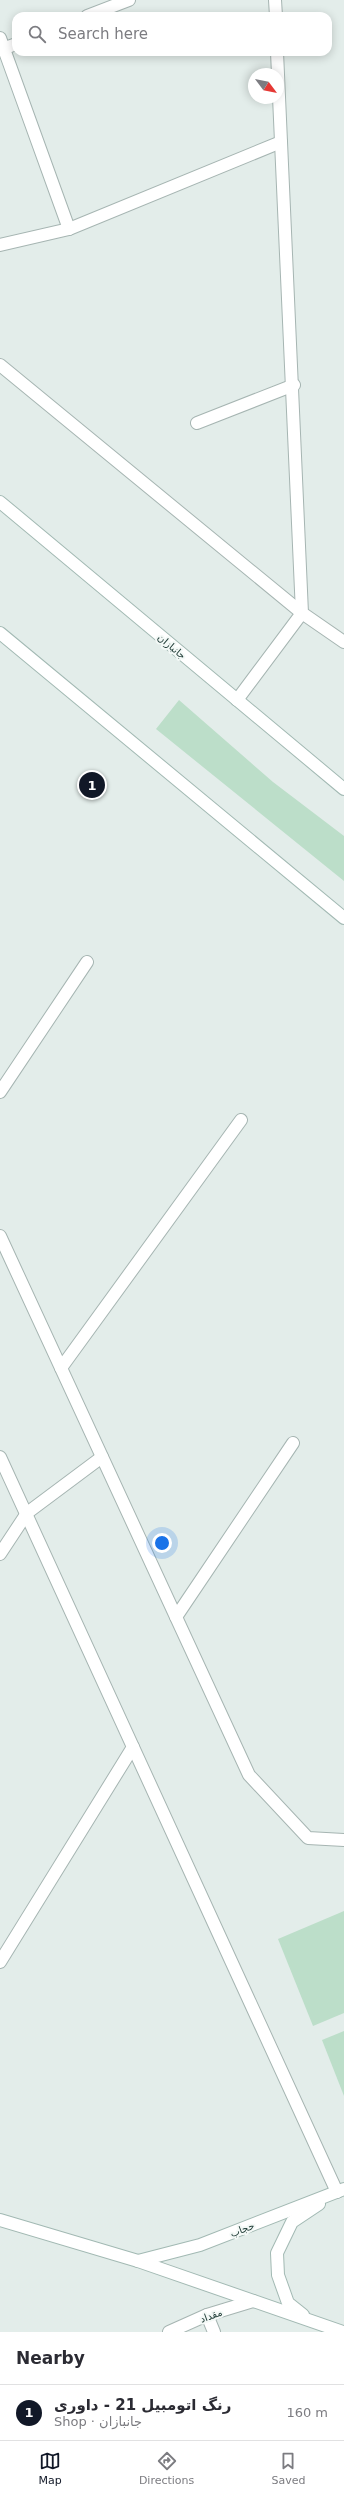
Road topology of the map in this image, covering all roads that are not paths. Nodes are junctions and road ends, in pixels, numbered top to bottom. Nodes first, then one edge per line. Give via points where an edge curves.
1 (129, 0) edge
2 (275, 0) edge
3 (98, 12) edge
4 (276, 12) edge
5 (12, 44) edge
6 (1, 45) edge
7 (277, 56) edge
8 (281, 142) junction
9 (69, 229) junction
10 (0, 245) edge
11 (0, 365) edge
12 (294, 385) junction
13 (197, 423) dead end
14 (0, 502) edge
15 (302, 613) junction
16 (0, 633) edge
17 (344, 642) edge
18 (237, 700) junction
19 (344, 789) edge
20 (344, 918) edge
21 (87, 962) dead end
22 (0, 1092) edge
23 (241, 1120) dead end
24 (0, 1236) edge
25 (61, 1368) junction
26 (293, 1442) dead end
27 (0, 1457) edge
28 (102, 1457) junction
29 (26, 1513) junction
30 (0, 1554) edge
31 (176, 1617) junction
32 (133, 1747) junction
33 (344, 1840) edge
34 (0, 1962) edge
35 (340, 2190) edge
36 (0, 2220) edge
37 (138, 2261) junction
38 (253, 2301) junction
39 (207, 2315) junction
40 (310, 2320) junction
41 (169, 2332) edge
42 (214, 2332) edge
43 (343, 2332) edge

1 - 3 street
2 - 4 street
5 - 6 street
6 - 9 street
7 - 8 street
8 - 9 street
8 - 12 street
9 - 10 street
11 - 15 street
12 - 13 street
12 - 15 street
14 - 18 street, جانبازان
15 - 17 street
15 - 18 street
16 - 20 street
18 - 19 street, جانبازان
21 - 22 street
23 - 25 street
24 - 25 street
25 - 28 street
26 - 31 street
27 - 29 street
28 - 29 street
28 - 31 street
29 - 30 street
29 - 32 street
31 - 33 street via 249,1775 308,1838
32 - 34 street
32 - 35 street
35 - 37 street, حجاب via 200,2245
35 - 40 street via 292,2222 277,2253 278,2275 288,2303
36 - 37 street
37 - 38 street
38 - 39 street, مقداد
38 - 40 street
39 - 41 street, مقداد
39 - 42 street
40 - 43 street

